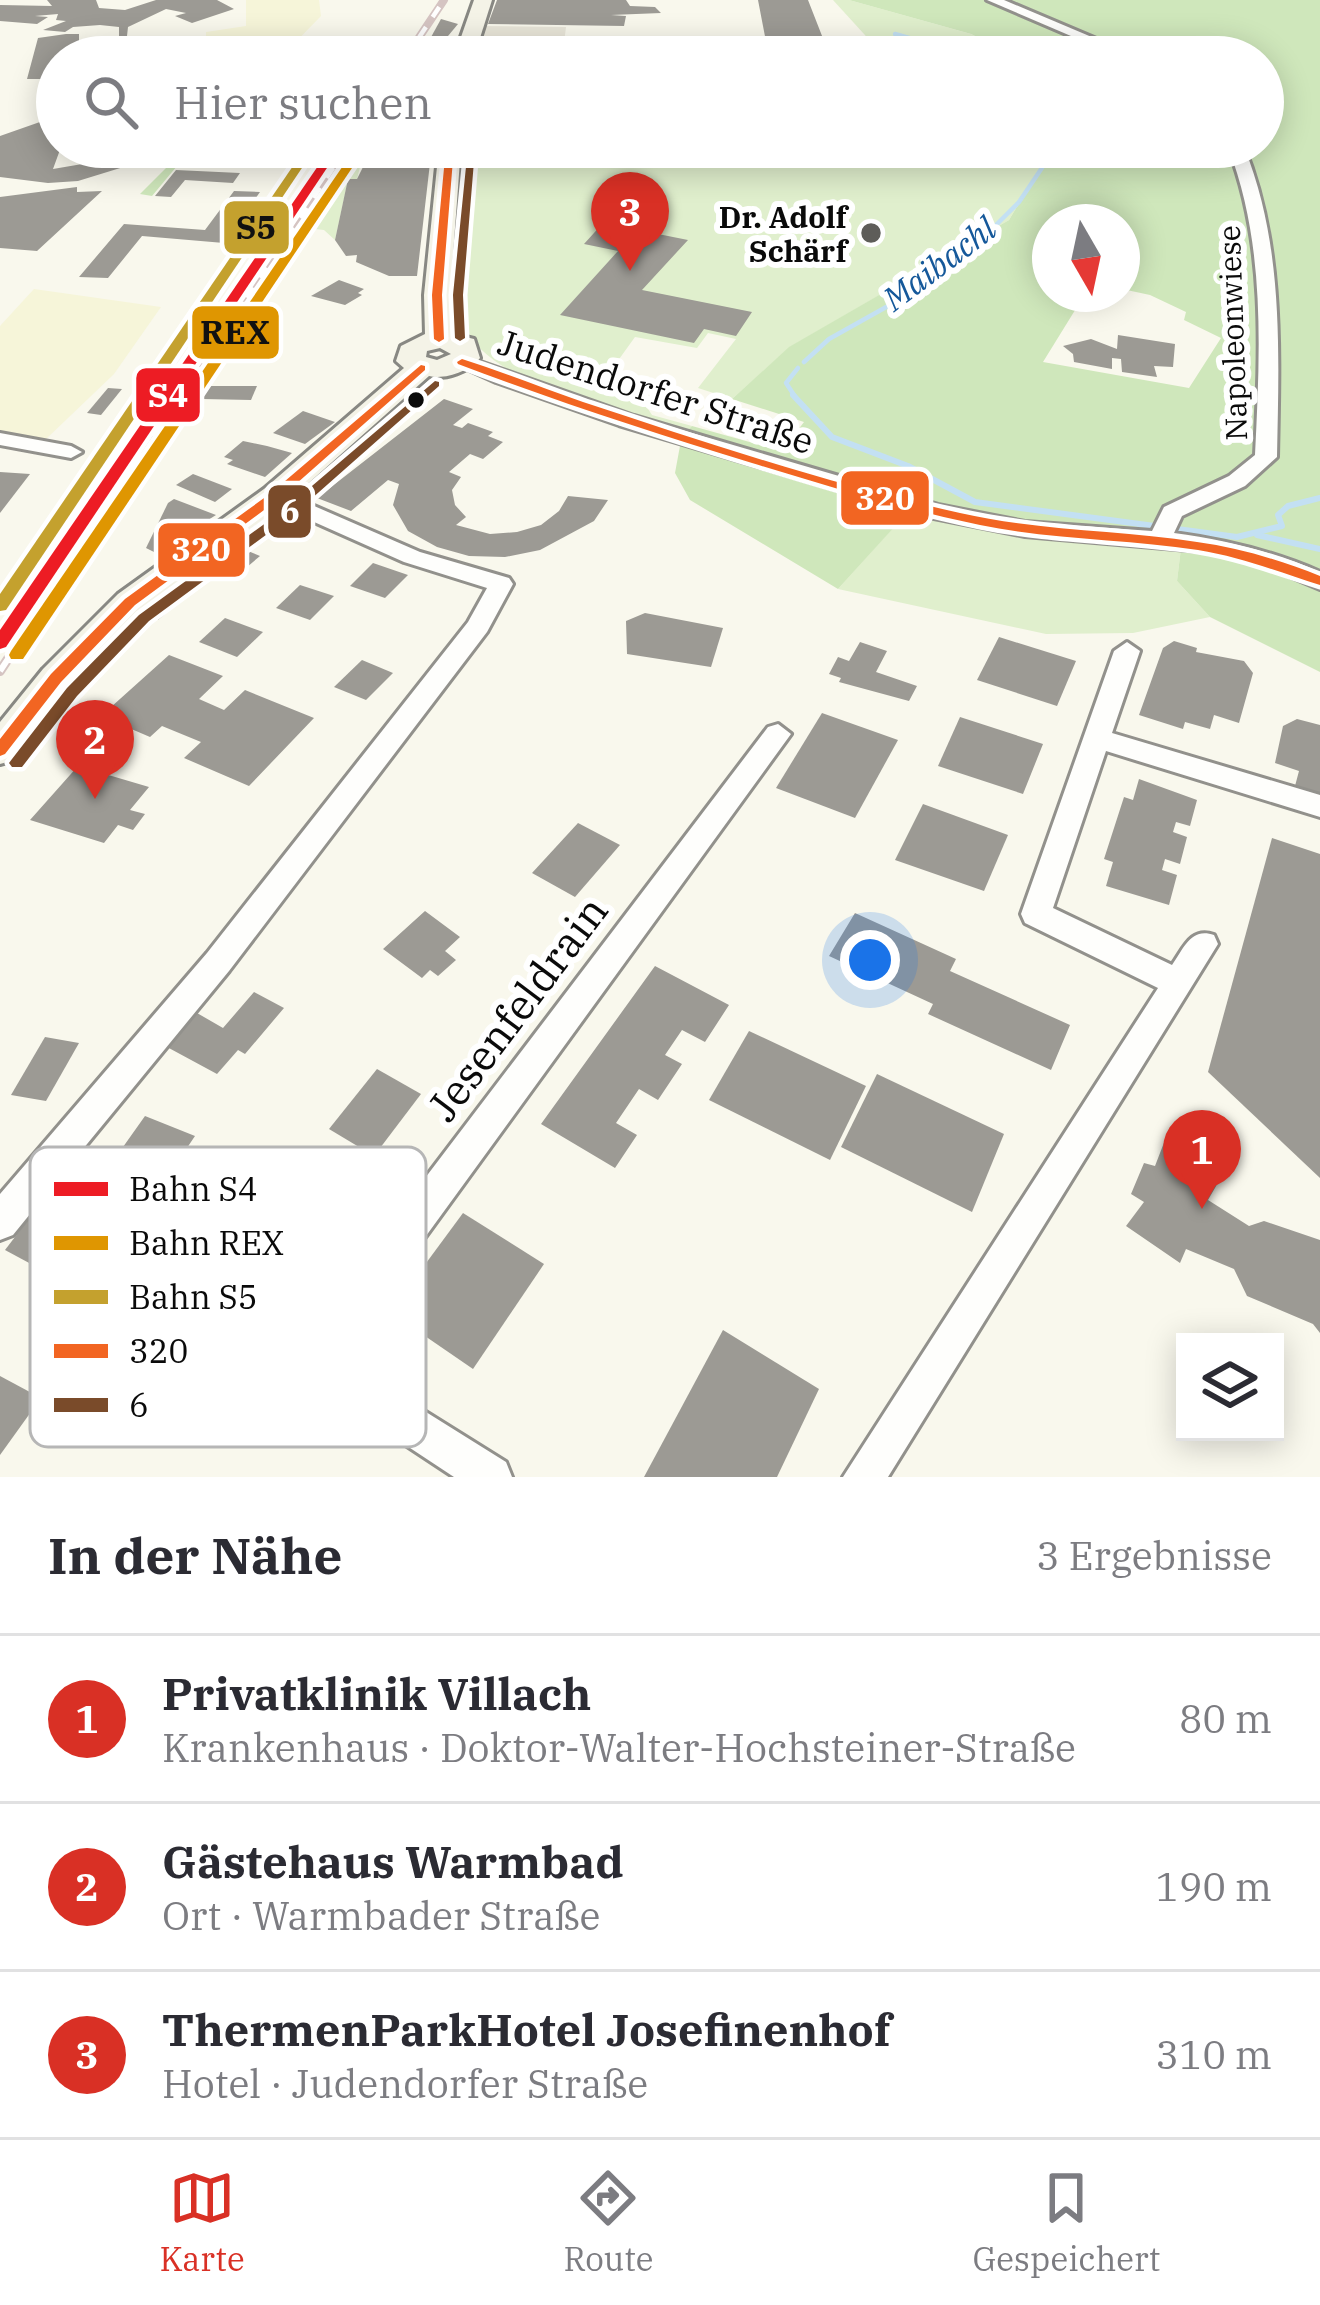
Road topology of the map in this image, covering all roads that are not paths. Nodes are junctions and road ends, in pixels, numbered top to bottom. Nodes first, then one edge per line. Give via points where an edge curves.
1 (483, 0) edge
2 (993, 0) edge
3 (471, 36) edge
4 (1081, 36) edge
5 (449, 168) edge
6 (1244, 168) edge
7 (430, 353) junction
8 (462, 362) joint
9 (0, 439) edge
10 (71, 452) dead end
11 (275, 496) junction
12 (1164, 528) junction
13 (1320, 581) edge
14 (1127, 651) dead end
15 (778, 734) dead end
16 (1097, 738) junction
17 (0, 750) edge
18 (1320, 806) edge
19 (1203, 944) dead end
20 (1178, 983) junction
21 (64, 1147) edge
22 (30, 1188) edge
23 (426, 1206) edge
24 (0, 1222) edge
25 (426, 1436) edge
26 (491, 1477) edge
27 (864, 1477) edge

1 - 3 street
2 - 4 street
5 - 7 street
6 - 12 street, Napoleonwiese via 1258,208 1266,457 1237,481 1172,512
7 - 8 street via 447,368
7 - 11 street
8 - 12 street, Judendorfer Straße via 627,423 904,503 1024,529
9 - 10 street
11 - 17 street via 116,615
11 - 21 street via 412,557 501,584 478,626 218,962
12 - 13 street, Judendorfer Straße via 1281,560
14 - 16 street
15 - 23 street, Jesenfeldrain
16 - 18 street
16 - 20 street via 1036,914
19 - 20 street
20 - 27 street
22 - 24 street
25 - 26 street

